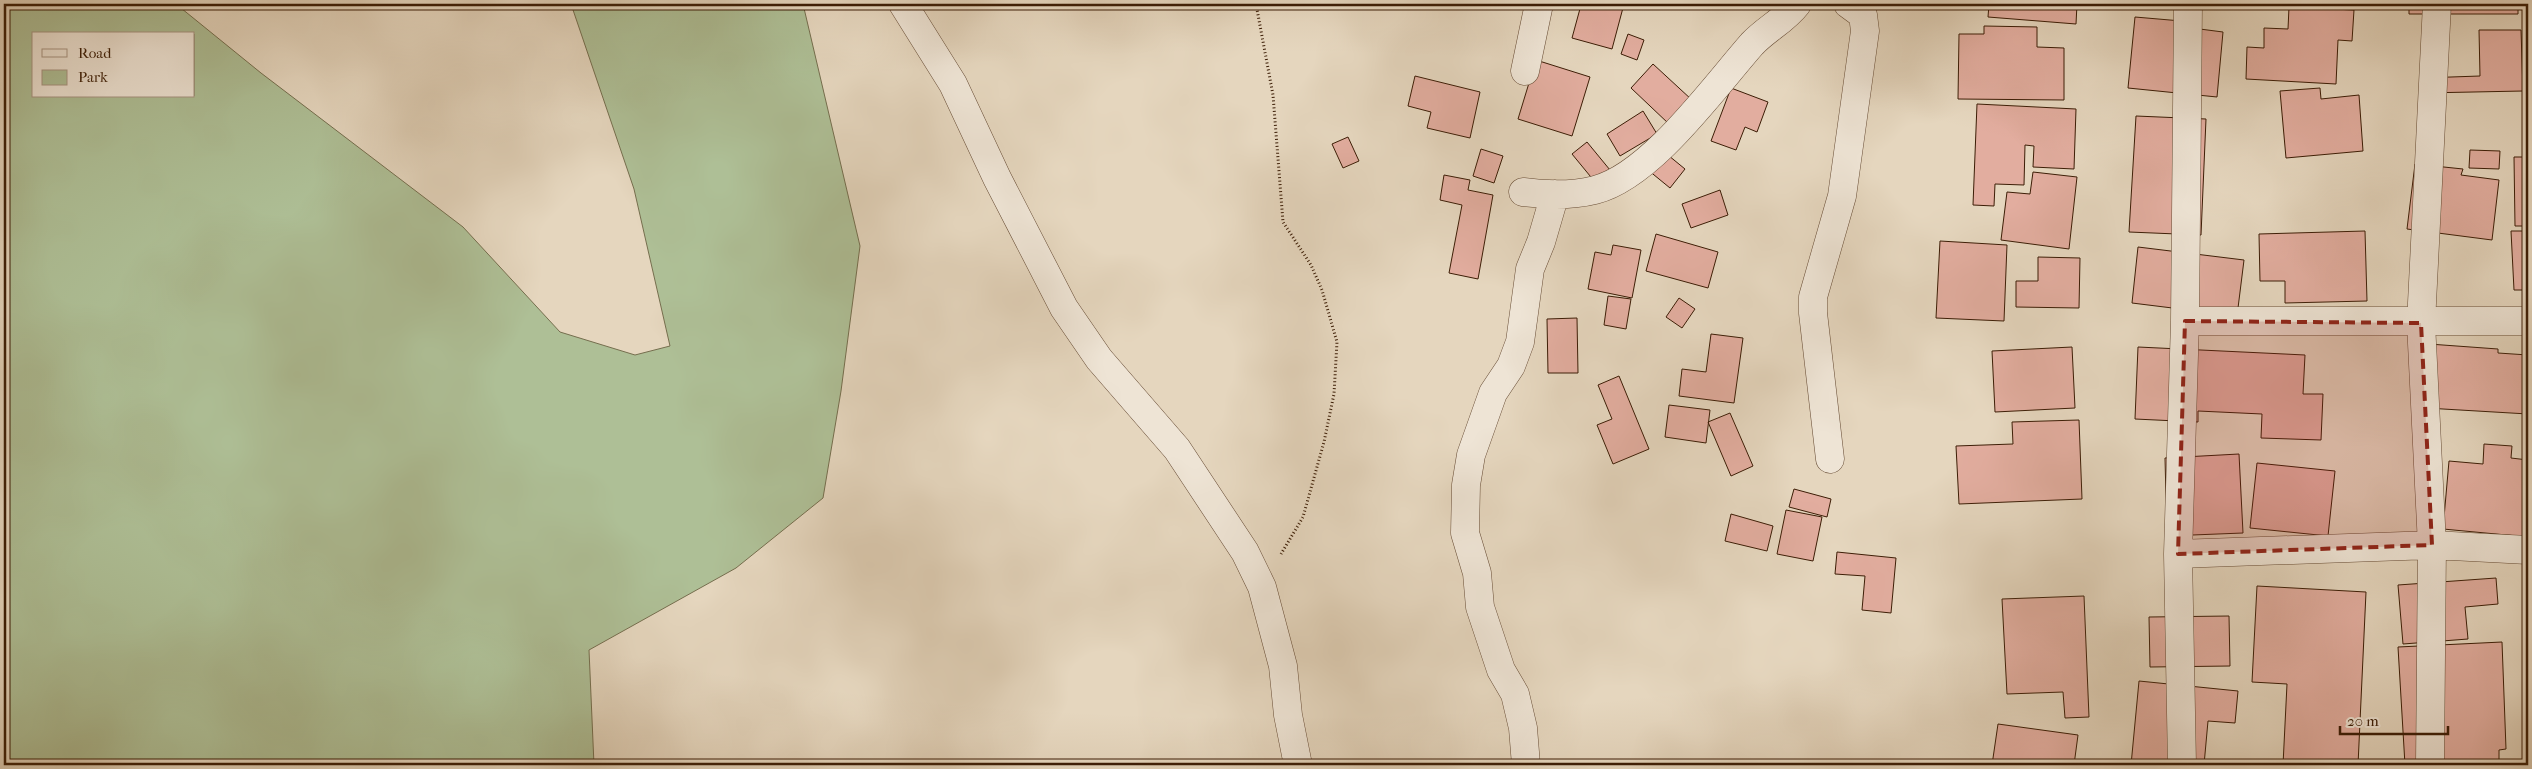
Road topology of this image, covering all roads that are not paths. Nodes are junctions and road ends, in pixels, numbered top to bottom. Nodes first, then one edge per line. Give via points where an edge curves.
1 (903, 4) edge
2 (1539, 4) edge
3 (1797, 4) edge
4 (1848, 4) edge
5 (2188, 4) edge
6 (2436, 4) edge
7 (1525, 71) dead end
8 (1523, 192) dead end
9 (1555, 194) junction
10 (2185, 321) junction
11 (2528, 321) edge
12 (2421, 323) junction
13 (1830, 460) dead end
14 (2432, 545) junction
15 (2528, 550) edge
16 (2178, 554) junction
17 (1298, 765) edge
18 (1526, 765) edge
19 (2182, 765) edge
20 (2430, 765) edge

1 - 17 street via 952,84 1064,308 1099,359 1177,449 1245,552 1262,587 1283,666
2 - 7 street
3 - 9 street via 1754,42 1672,137 1644,161 1596,190
4 - 13 street via 1863,15 1865,31 1842,196 1813,297
5 - 10 street
6 - 12 street
8 - 9 street
9 - 18 street via 1530,269 1520,342 1511,366 1493,393 1471,455 1466,485 1465,533 1477,573 1480,607 1501,670 1515,694 1523,728
10 - 12 street
10 - 16 street
11 - 12 street
12 - 14 street
14 - 15 street
14 - 16 street
14 - 20 street
16 - 19 street

